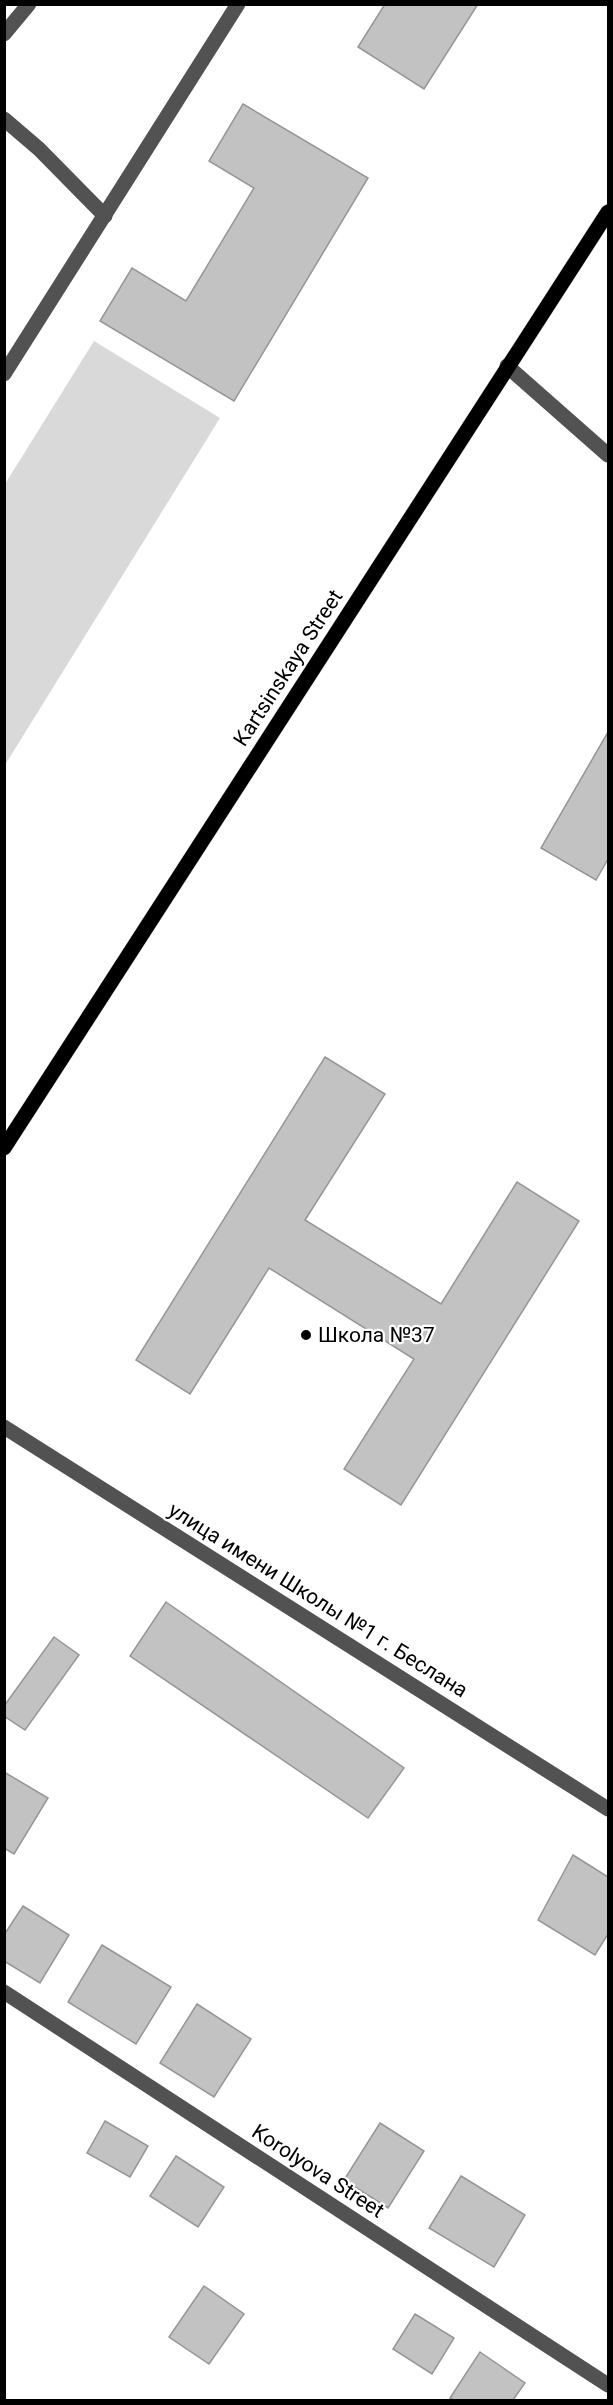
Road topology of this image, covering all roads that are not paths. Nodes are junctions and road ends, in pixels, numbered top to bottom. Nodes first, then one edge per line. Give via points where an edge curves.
1 (29, 4) edge
2 (238, 4) edge
3 (4, 34) edge
4 (4, 119) edge
5 (609, 212) edge
6 (105, 216) junction
7 (507, 366) junction
8 (4, 374) edge
9 (609, 455) edge
10 (4, 1148) edge
11 (4, 1427) edge
12 (609, 1809) edge
13 (4, 1992) edge
14 (609, 2385) edge

1 - 3 street
2 - 6 street
4 - 6 street
5 - 7 main road, Kartsinskaya Street
6 - 8 street
7 - 9 street
7 - 10 main road, Kartsinskaya Street
11 - 12 street, улица имени Школы №1 г. Беслана
13 - 14 street, Korolyova Street

